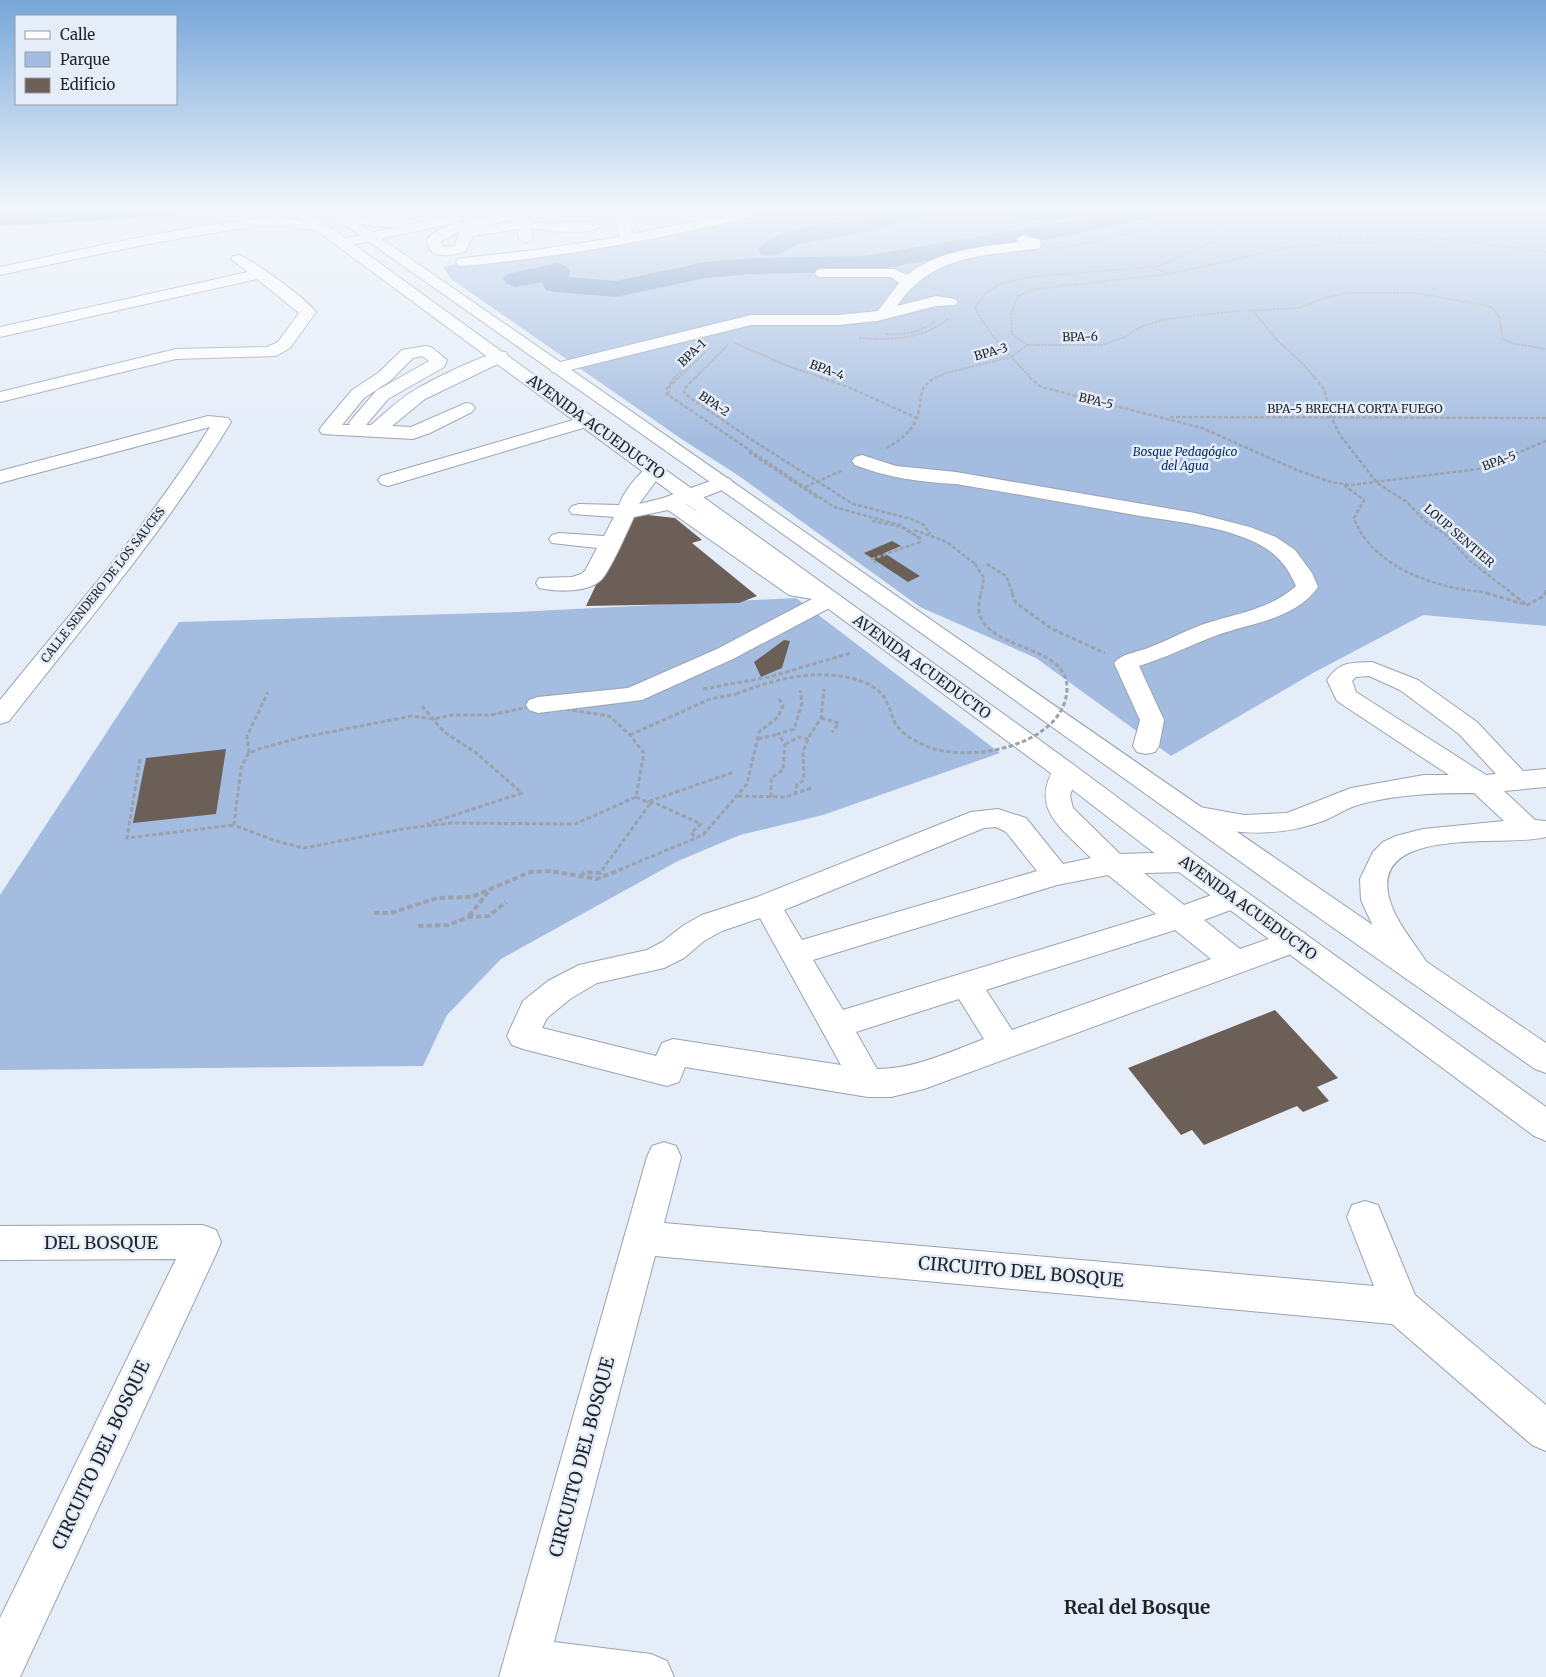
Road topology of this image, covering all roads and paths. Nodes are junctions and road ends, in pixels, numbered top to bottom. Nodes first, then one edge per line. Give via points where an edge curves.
1 (196, 288) edge
2 (278, 288) edge
3 (407, 288) edge
4 (444, 288) edge
5 (902, 288) edge
6 (993, 288) edge
7 (1041, 288) edge
8 (949, 302) junction
9 (1252, 311) junction
10 (884, 314) junction
11 (0, 332) edge
12 (878, 333) dead end
13 (854, 338) dead end
14 (732, 340) joint
15 (1027, 345) junction
16 (1546, 349) edge
17 (500, 356) junction
18 (1011, 357) junction
19 (558, 368) junction
20 (0, 397) edge
21 (466, 408) dead end
22 (1164, 417) junction
23 (917, 418) junction
24 (1331, 418) junction
25 (1546, 418) edge
26 (587, 421) junction
27 (358, 423) dead end
28 (178, 429) junction
29 (375, 431) junction
30 (1546, 441) edge
31 (205, 451) junction
32 (862, 461) junction
33 (654, 470) junction
34 (0, 477) edge
35 (388, 480) dead end
36 (817, 482) junction
37 (723, 483) junction
38 (1341, 483) junction
39 (1377, 483) junction
40 (805, 487) junction
41 (679, 498) junction
42 (750, 502) junction
43 (579, 510) dead end
44 (625, 512) junction
45 (714, 514) junction
46 (913, 530) junction
47 (930, 534) junction
48 (559, 539) dead end
49 (920, 539) junction
50 (611, 543) junction
51 (986, 564) dead end
52 (879, 565) dead end
53 (547, 582) dead end
54 (1546, 589) edge
55 (825, 597) junction
56 (1528, 605) junction
57 (851, 653) dead end
58 (1126, 663) junction
59 (702, 689) dead end
60 (824, 689) dead end
61 (800, 690) dead end
62 (268, 692) dead end
63 (778, 697) dead end
64 (538, 705) junction
65 (422, 706) dead end
66 (618, 713) dead end
67 (0, 716) edge
68 (609, 716) junction
69 (821, 718) junction
70 (433, 719) junction
71 (1468, 728) junction
72 (832, 732) dead end
73 (778, 734) junction
74 (630, 735) junction
75 (808, 739) junction
76 (757, 740) junction
77 (785, 744) junction
78 (1146, 746) dead end
79 (1427, 749) junction
80 (249, 753) junction
81 (140, 759) dead end
82 (1065, 771) junction
83 (734, 772) dead end
84 (1546, 778) edge
85 (1516, 780) junction
86 (1481, 784) junction
87 (811, 788) dead end
88 (795, 795) junction
89 (737, 796) junction
90 (636, 797) junction
91 (771, 797) junction
92 (649, 802) junction
93 (1194, 815) junction
94 (234, 825) junction
95 (419, 827) junction
96 (1537, 830) edge
97 (698, 838) junction
98 (1185, 862) junction
99 (1114, 864) junction
100 (1056, 875) junction
101 (580, 876) junction
102 (488, 892) junction
103 (1234, 898) junction
104 (506, 902) dead end
105 (767, 905) junction
106 (374, 913) dead end
107 (469, 917) junction
108 (1181, 917) junction
109 (418, 926) dead end
110 (1294, 941) junction
111 (794, 954) junction
112 (1236, 962) junction
113 (1416, 970) junction
114 (966, 984) junction
115 (834, 1026) junction
116 (1005, 1045) junction
117 (1546, 1060) edge
118 (868, 1083) junction
119 (1546, 1126) edge
120 (664, 1157) dead end
121 (1365, 1217) dead end
122 (642, 1238) junction
123 (203, 1242) joint
124 (0, 1243) edge
125 (1395, 1291) junction
126 (1546, 1432) edge
127 (0, 1668) edge
128 (524, 1670) edge
129 (651, 1677) edge

1 - 11 street
2 - 20 street via 308,312 277,350 176,354
3 - 17 street, AVENIDA ACUEDUCTO
4 - 19 street, AVENIDA ACUEDUCTO
5 - 10 street
6 - 18 path, BPA-5 via 975,308 982,322
7 - 15 path, BPA-3 via 1018,296 1009,317 1012,334
8 - 10 street via 936,301
8 - 12 path via 931,326 911,332
8 - 13 path via 954,312 949,319 922,336
9 - 15 path, BPA-6 via 1153,322 1102,345
9 - 16 path, BPA-6 via 1299,308 1349,293 1415,293 1490,306 1497,310 1501,319 1503,339
9 - 24 path via 1324,389
10 - 19 street via 838,320 751,320
14 - 23 path, BPA-4
14 - 36 path, BPA-2 via 684,389 685,394
15 - 18 path, BPA-3
17 - 26 street, AVENIDA ACUEDUCTO
17 - 29 street via 419,396
18 - 22 path, BPA-5 via 1041,387
18 - 23 path, BPA-3 via 946,373 929,381 921,391
19 - 37 street, AVENIDA ACUEDUCTO
21 - 29 street via 413,433
22 - 24 path, BPA-5 BRECHA CORTA FUEGO
22 - 38 path, BPA-5 via 1202,428 1314,476
23 - 32 path, BPA-3 via 901,440
24 - 25 path, BPA-5 BRECHA CORTA FUEGO
24 - 39 path
26 - 33 street, AVENIDA ACUEDUCTO
26 - 35 street
27 - 29 street via 382,396 385,386 352,400 328,430
28 - 31 street
28 - 31 street, CALLE SENDERO DE LOS SAUCES via 208,421 222,422
28 - 34 street, CALLE SENDERO DE LOS SAUCES
30 - 39 path, BPA-5 via 1479,468
31 - 67 street, CALLE SENDERO DE LOS SAUCES via 120,566
32 - 36 path, BPA-3
32 - 58 street via 882,470 965,479 1196,519 1269,541 1288,554 1301,573 1306,587 1299,597 1274,610 1231,622
33 - 41 street, AVENIDA ACUEDUCTO
33 - 44 street via 637,490
36 - 40 path, BPA-3
36 - 47 path, BPA-2 via 853,504 911,519 924,525
37 - 41 street
37 - 42 street, AVENIDA ACUEDUCTO
38 - 39 path, BPA-5
38 - 56 path via 1364,500 1354,518 1356,528 1380,554 1410,573 1436,582
39 - 56 path, LOUP SENTIER via 1407,502 1426,522 1445,534 1470,561
40 - 46 path, BPA-1 via 834,507
40 - 49 path, BPA-1 via 668,395 670,386 709,347 669,384 666,396 831,507 862,519 901,527
41 - 44 street
41 - 45 street, AVENIDA ACUEDUCTO
41 - 55 street via 796,590
42 - 45 street
42 - 93 street, AVENIDA ACUEDUCTO
43 - 44 street
44 - 50 street
45 - 55 street, AVENIDA ACUEDUCTO
46 - 47 path, BPA-1
46 - 49 path
47 - 74 path, bridge via 957,547 984,578 979,612 985,626 997,635 1048,658 1060,669 1067,687 1065,704 1055,721 1039,733 1016,746 983,752 954,754 929,748 896,725 883,694 849,678 820,675 761,684 736,694 710,699
48 - 50 street
49 - 52 path via 920,542 872,560
50 - 53 street via 594,575 586,581 572,584
51 - 58 path via 1006,576 1016,603 1052,630
54 - 56 path via 1544,596
55 - 64 street via 725,654 633,695
55 - 82 street, AVENIDA ACUEDUCTO
57 - 59 path via 769,677
58 - 78 street via 1152,720
60 - 69 path
61 - 73 path via 802,703 794,729
62 - 80 path via 248,736
63 - 76 path via 783,706 778,717 759,732
64 - 68 path
64 - 70 path via 491,715 452,715
65 - 70 path
66 - 68 path
68 - 74 path
69 - 72 path via 839,723
69 - 75 path
70 - 80 path via 412,716 273,743
70 - 95 path via 444,732 475,752 522,793
71 - 79 street
71 - 79 street via 1409,685 1372,669 1350,670 1339,680 1346,696
71 - 85 street
73 - 76 path
73 - 77 path
74 - 90 path via 644,753
75 - 77 path via 799,737
75 - 88 path via 803,751 804,780 796,785
76 - 89 path via 747,784
77 - 91 path via 784,770 771,778
79 - 86 street
80 - 94 path via 241,767
81 - 94 path via 127,838
82 - 98 street, AVENIDA ACUEDUCTO
82 - 99 street via 1057,796 1061,811
83 - 92 path
84 - 85 street
85 - 86 street
86 - 93 street via 1424,784 1374,792 1351,797 1314,814 1270,824 1244,824
86 - 96 street
87 - 88 path
88 - 91 path
89 - 91 path
89 - 97 path
90 - 92 path
90 - 95 path via 575,824 451,823
92 - 97 path via 701,824 691,833
92 - 101 path via 600,874 585,872
93 - 113 street, AVENIDA ACUEDUCTO
94 - 95 path via 304,848
96 - 113 street via 1435,836 1393,849 1373,879 1375,900
97 - 101 path via 597,879
98 - 99 street
98 - 103 street, AVENIDA ACUEDUCTO
99 - 100 street
99 - 108 street
100 - 105 street via 1016,825 998,818 981,819
100 - 111 street
101 - 102 path via 551,871 530,872
102 - 106 path via 437,898 391,913
102 - 107 path
103 - 108 street
103 - 110 street, AVENIDA ACUEDUCTO
104 - 107 path via 490,916
105 - 111 street
105 - 118 street via 712,922 653,960 590,973 559,990 534,1010 523,1036 666,1072 673,1052
107 - 109 path via 448,925
108 - 112 street
108 - 114 street
110 - 112 street
110 - 119 street, AVENIDA ACUEDUCTO
111 - 115 street
112 - 116 street
113 - 117 street, AVENIDA ACUEDUCTO
114 - 115 street
114 - 116 street
115 - 118 street
116 - 118 street via 912,1079 891,1084
120 - 122 street, CIRCUITO DEL BOSQUE
121 - 125 street
122 - 125 street, CIRCUITO DEL BOSQUE
122 - 128 street, CIRCUITO DEL BOSQUE
123 - 124 street, DEL BOSQUE
123 - 127 street, CIRCUITO DEL BOSQUE
125 - 126 street
128 - 129 street

